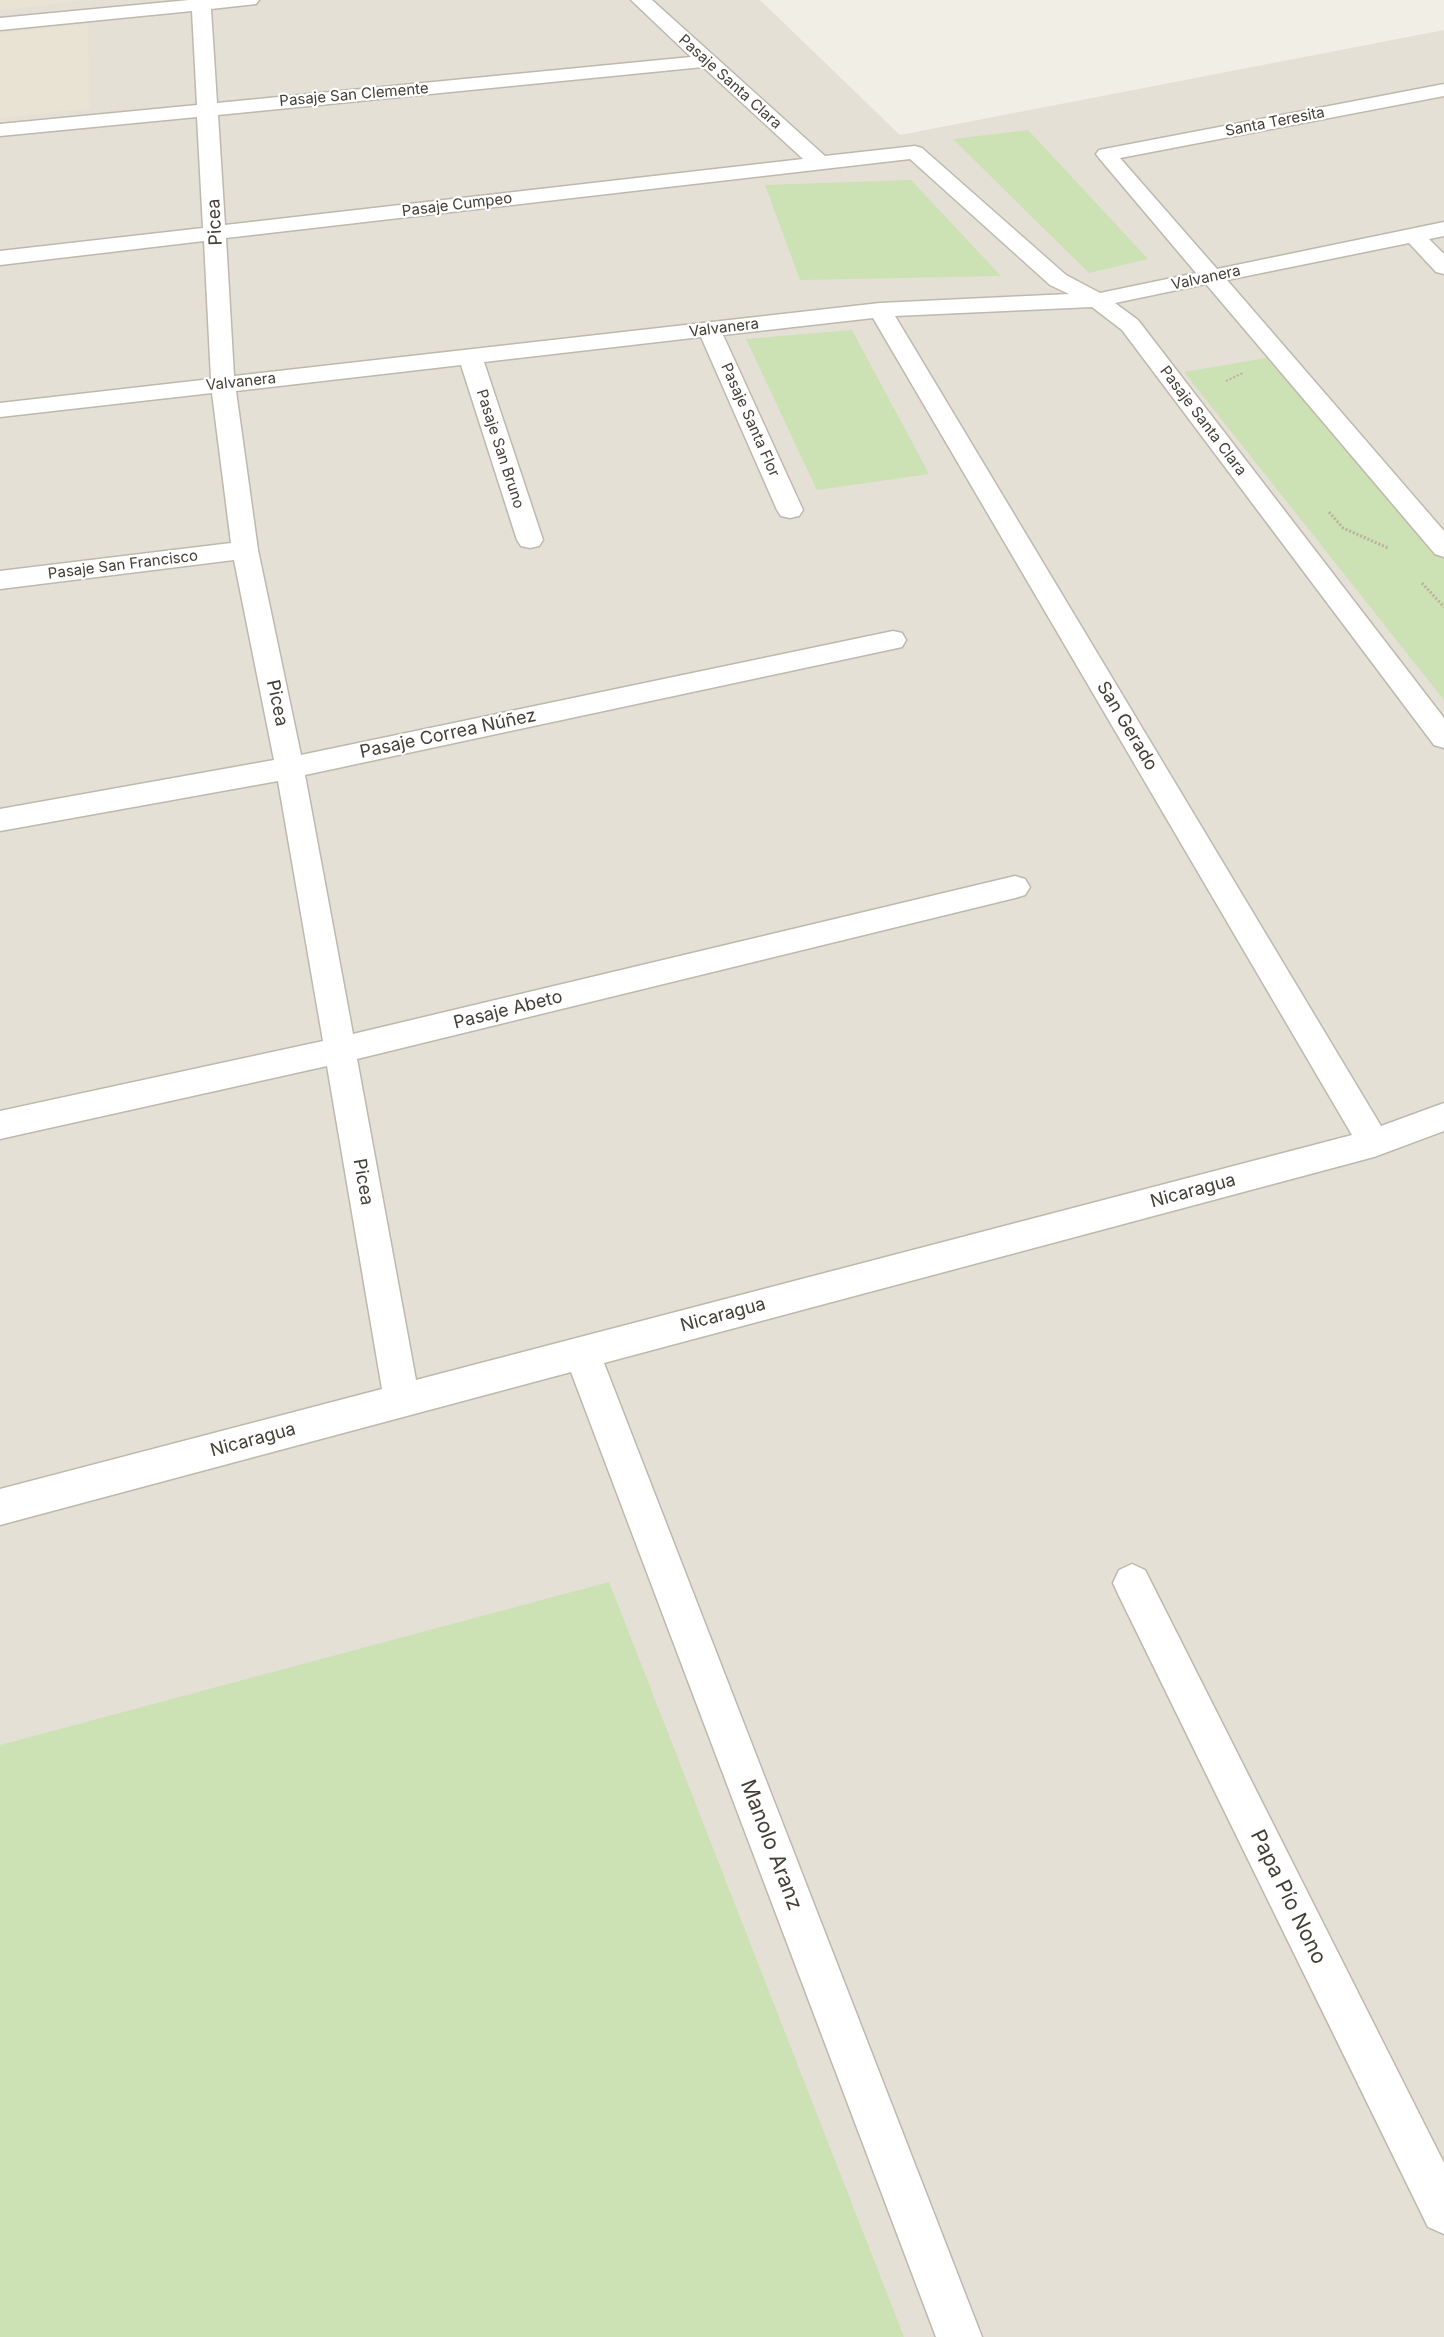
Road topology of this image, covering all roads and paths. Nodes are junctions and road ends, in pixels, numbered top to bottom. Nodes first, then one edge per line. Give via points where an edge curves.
1 (249, 0) edge
2 (641, 0) edge
3 (201, 2) edge
4 (0, 24) edge
5 (707, 62) junction
6 (1444, 90) edge
7 (208, 109) junction
8 (0, 130) edge
9 (915, 152) joint
10 (820, 164) junction
11 (1444, 228) edge
12 (216, 233) junction
13 (1414, 235) junction
14 (0, 258) edge
15 (1444, 267) edge
16 (1210, 277) junction
17 (1097, 300) junction
18 (880, 310) junction
19 (709, 330) junction
20 (1269, 346) junction
21 (471, 358) junction
22 (224, 383) junction
23 (1219, 384) dead end
24 (0, 410) edge
25 (790, 510) dead end
26 (1327, 510) dead end
27 (530, 540) dead end
28 (1444, 548) edge
29 (1390, 549) dead end
30 (245, 550) junction
31 (0, 580) edge
32 (1421, 582) dead end
33 (1444, 607) edge
34 (893, 640) dead end
35 (1444, 738) edge
36 (290, 768) junction
37 (0, 820) edge
38 (1015, 887) dead end
39 (340, 1050) junction
40 (1444, 1117) edge
41 (0, 1125) edge
42 (1374, 1143) junction
43 (582, 1353) junction
44 (402, 1401) junction
45 (0, 1507) edge
46 (1132, 1583) dead end
47 (1444, 2211) edge
48 (959, 2337) edge

1 - 3 street
2 - 5 street, Pasaje Santa Clara
3 - 4 street
3 - 7 street, Picea
5 - 7 street, Pasaje San Clemente
5 - 10 street, Pasaje Santa Clara
6 - 16 street, Santa Teresita via 1106,154
7 - 8 street, Pasaje San Clemente
7 - 12 street, Picea
9 - 10 street, Pasaje Cumpeo
9 - 17 street, Pasaje Santa Clara via 1058,280
10 - 12 street, Pasaje Cumpeo
11 - 13 street, Valvanera
12 - 14 street, Pasaje Cumpeo
12 - 22 street, Picea
13 - 15 street
13 - 16 street, Valvanera
16 - 17 street, Valvanera
16 - 20 street
17 - 18 street, Valvanera
17 - 35 street, Pasaje Santa Clara via 1130,325
18 - 19 street, Valvanera
18 - 42 street, San Gerado
19 - 21 street, Valvanera
19 - 25 street, Pasaje Santa Flor
20 - 23 path via 1244,362 1244,373
20 - 28 street
21 - 22 street, Valvanera
21 - 27 street, Pasaje San Bruno
22 - 24 street, Valvanera
22 - 30 street, Picea
26 - 29 path via 1342,528
30 - 31 street, Pasaje San Francisco
30 - 36 street, Picea
32 - 33 path
34 - 36 street, Pasaje Correa Núñez
36 - 37 street, Pasaje Correa Núñez
36 - 39 street, Picea
38 - 39 street, Pasaje Abeto
39 - 41 street, Pasaje Abeto
39 - 44 street, Picea
40 - 42 street, Nicaragua
42 - 43 street, Nicaragua
43 - 44 street, Nicaragua
43 - 48 street, Manolo Aranz
44 - 45 street, Nicaragua
46 - 47 street, Papa Pío Nono

